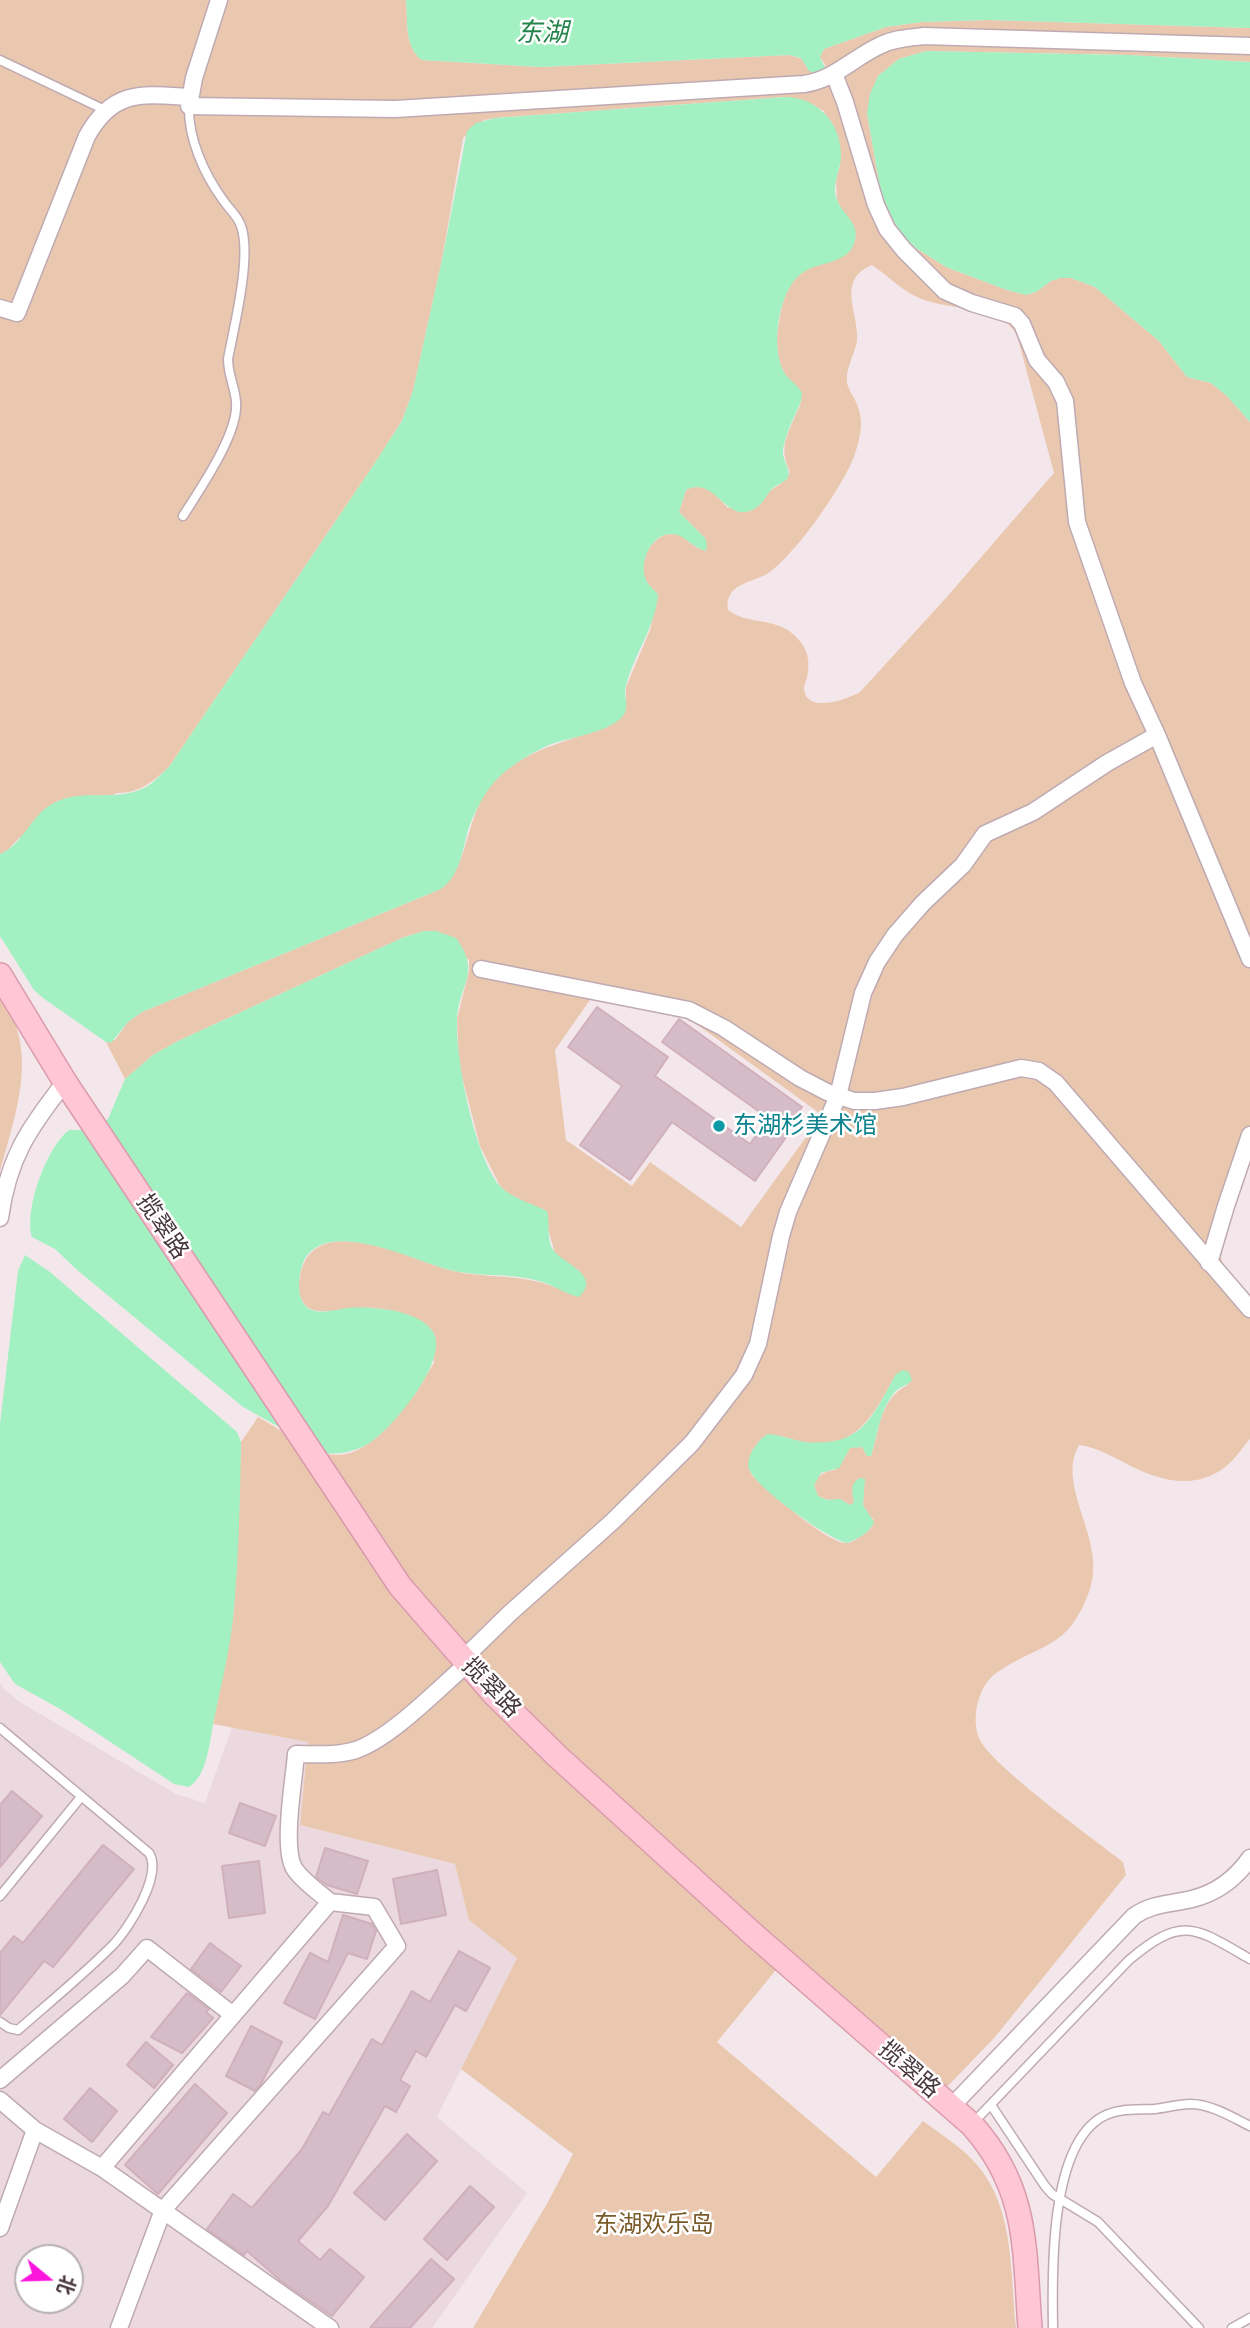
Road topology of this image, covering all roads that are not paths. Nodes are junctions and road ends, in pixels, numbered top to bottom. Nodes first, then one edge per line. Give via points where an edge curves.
1 (219, 0) edge
2 (1250, 46) edge
3 (0, 60) edge
4 (834, 74) junction
5 (189, 101) junction
6 (105, 110) junction
7 (0, 308) edge
8 (184, 516) dead end
9 (1157, 735) junction
10 (1250, 959) edge
11 (481, 969) dead end
12 (0, 975) edge
13 (65, 1082) junction
14 (838, 1096) junction
15 (1250, 1135) edge
16 (0, 1218) edge
17 (1209, 1264) junction
18 (1250, 1309) edge
19 (465, 1662) junction
20 (0, 1728) edge
21 (81, 1797) junction
22 (1250, 1858) edge
23 (0, 1896) edge
24 (330, 1902) junction
25 (1250, 1959) edge
26 (233, 2015) junction
27 (0, 2022) edge
28 (0, 2080) edge
29 (0, 2101) edge
30 (991, 2105) junction
31 (951, 2107) junction
32 (972, 2125) junction
33 (1250, 2126) edge
34 (35, 2130) junction
35 (102, 2168) junction
36 (1061, 2199) junction
37 (163, 2210) junction
38 (0, 2227) edge
39 (1250, 2318) edge
40 (1026, 2323) edge
41 (119, 2328) edge
42 (330, 2328) edge
43 (1053, 2328) edge
44 (1199, 2328) edge
45 (1232, 2328) edge

1 - 5 street
2 - 4 street via 924,36 889,42
3 - 6 lane
4 - 5 street via 804,84 395,109
4 - 9 street via 887,229 945,291 1015,316 1065,401 1077,522 1133,683
5 - 6 street via 140,94
5 - 8 lane via 196,150 241,226 244,252 228,359 235,417 214,466
6 - 7 street via 87,136 18,313
9 - 10 street
9 - 14 street via 1033,813 985,834 963,865 923,903 877,962 863,993
11 - 14 street via 681,1007 724,1028 800,1079
12 - 13 street, 揽翠路
13 - 16 street via 22,1142 3,1194
13 - 19 street, 揽翠路 via 401,1586
14 - 17 street via 875,1101 1021,1068 1039,1071 1056,1083
14 - 19 street via 788,1212 758,1344 744,1375 692,1443 614,1521 509,1614
15 - 17 street
17 - 18 street
19 - 24 street via 411,1713 368,1744 345,1752 296,1754 291,1860
19 - 31 street, 揽翠路 via 578,1775
20 - 21 lane
21 - 23 lane
21 - 27 lane via 149,1853 154,1867 148,1886 114,1944 18,2030
22 - 31 street via 1215,1890 1155,1904 1134,1916
24 - 26 street
24 - 37 street via 374,1907 397,1946
25 - 30 lane via 1194,1930 1165,1934 1129,1960
26 - 28 street via 147,1948
26 - 35 street
29 - 34 street
30 - 32 lane
30 - 36 lane via 1045,2186
31 - 32 street, 揽翠路
32 - 40 street, 揽翠路 via 998,2158 1013,2189 1025,2237
33 - 36 lane via 1192,2104 1110,2113 1078,2141
34 - 35 street
34 - 38 street
35 - 37 street
36 - 43 lane via 1052,2270
36 - 44 lane via 1098,2222
37 - 41 street
37 - 42 street
39 - 45 lane

